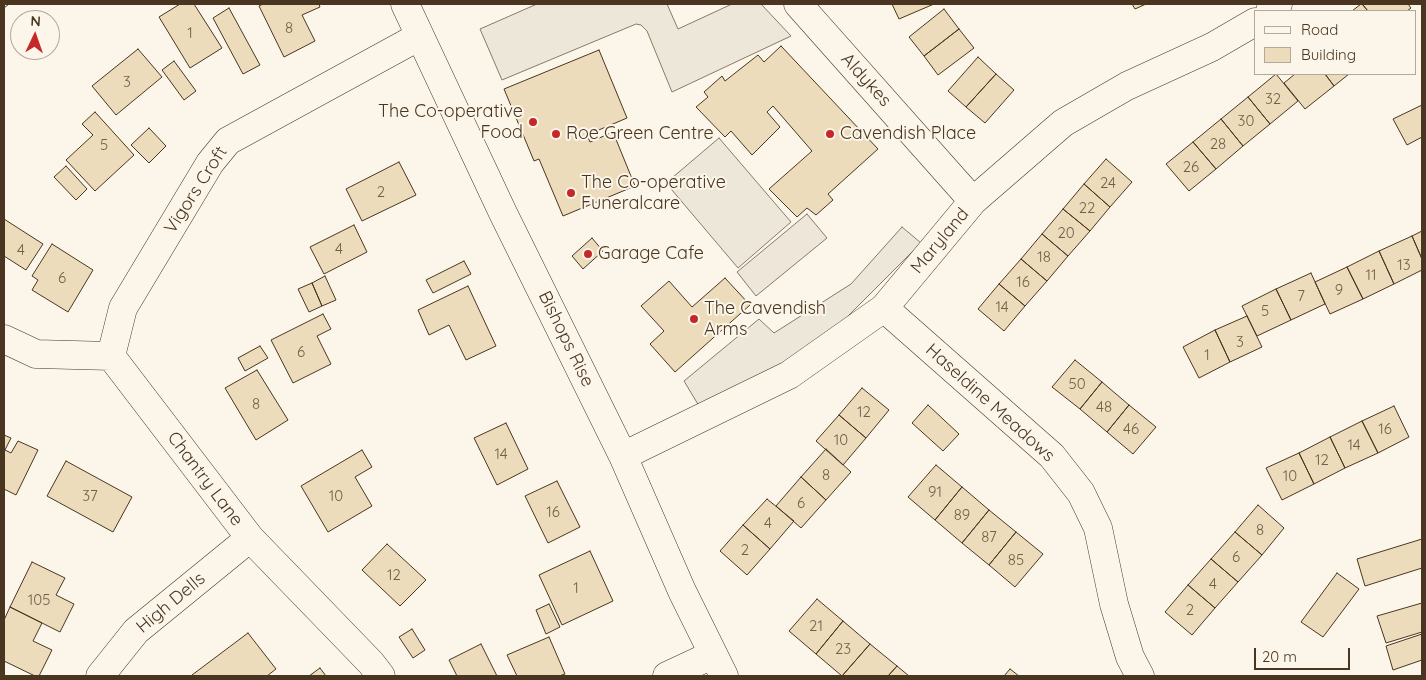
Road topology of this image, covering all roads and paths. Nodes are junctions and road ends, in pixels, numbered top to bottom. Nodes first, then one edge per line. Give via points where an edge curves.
1 (405, 4) edge
2 (798, 4) edge
3 (1254, 23) edge
4 (420, 36) junction
5 (973, 200) junction
6 (884, 308) junction
7 (4, 339) edge
8 (110, 356) junction
9 (623, 456) junction
10 (250, 538) junction
11 (718, 666) edge
12 (100, 676) edge
13 (381, 676) edge
14 (667, 676) edge
15 (1140, 676) edge

1 - 4 street, Bishops Rise
2 - 5 street, Aldykes
3 - 5 street, Maryland via 1127,86 1063,123
4 - 8 street, Vigors Croft via 228,141 210,163 123,308
4 - 9 street, Bishops Rise
5 - 6 street, Maryland
6 - 9 street, Maryland via 789,375
6 - 15 street, Haseldine Meadows via 1052,456 1081,493 1098,528 1114,604 1130,657
7 - 8 street via 36,354
8 - 10 street, Chantry Lane
9 - 11 street, Bishops Rise
10 - 12 street, High Dells via 136,631
10 - 13 street, Chantry Lane
11 - 14 street

